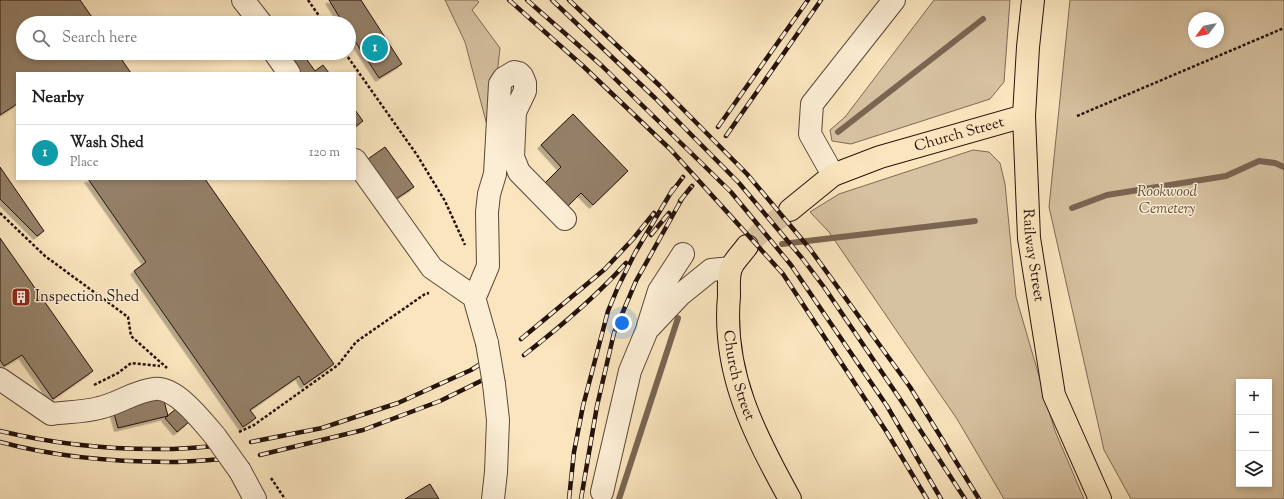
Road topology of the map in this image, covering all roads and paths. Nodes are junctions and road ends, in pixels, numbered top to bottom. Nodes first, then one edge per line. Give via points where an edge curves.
1 (243, 0) edge
2 (308, 0) edge
3 (894, 0) edge
4 (1033, 0) edge
5 (256, 16) edge
6 (319, 16) edge
7 (1284, 28) edge
8 (280, 60) edge
9 (350, 60) edge
10 (288, 72) edge
11 (1024, 116) junction
12 (1077, 116) dead end
13 (356, 161) edge
14 (833, 175) junction
15 (790, 210) tunnel mouth
16 (0, 213) edge
17 (565, 219) dead end
18 (747, 246) tunnel mouth
19 (466, 247) dead end
20 (683, 254) dead end
21 (731, 268) junction
22 (466, 292) junction
23 (647, 330) junction
24 (0, 379) edge
25 (91, 387) dead end
26 (224, 436) junction
27 (270, 477) dead end
28 (602, 492) dead end
29 (255, 499) edge
30 (285, 499) edge
31 (493, 499) edge
32 (790, 499) edge
33 (1100, 499) edge

1 - 5 lane
2 - 6 path
3 - 14 lane via 812,104 810,134
4 - 11 main road, Railway Street
7 - 12 path
8 - 10 lane
9 - 19 path via 445,201
11 - 14 main road, Church Street via 880,157
11 - 33 main road, Railway Street via 1029,238 1054,395
13 - 22 lane via 432,268
14 - 15 main road, Church Street
16 - 25 path via 45,256 128,317 131,336 166,367 131,363
17 - 22 lane via 518,172 513,157 515,112 525,91 525,83 522,76 514,72 500,84 495,174 489,194 488,266 478,292
18 - 21 main road
20 - 23 lane via 659,291
21 - 23 lane via 711,270 680,295
21 - 32 main road, Church Street via 728,320 730,353 739,391 756,435
22 - 26 path via 425,294 356,342 338,366 254,425
22 - 31 lane, bridge via 488,343 494,384 498,420
23 - 28 lane via 630,371
24 - 26 lane via 51,414 99,409 144,391 161,389 172,393
26 - 29 lane, bridge
27 - 30 path

